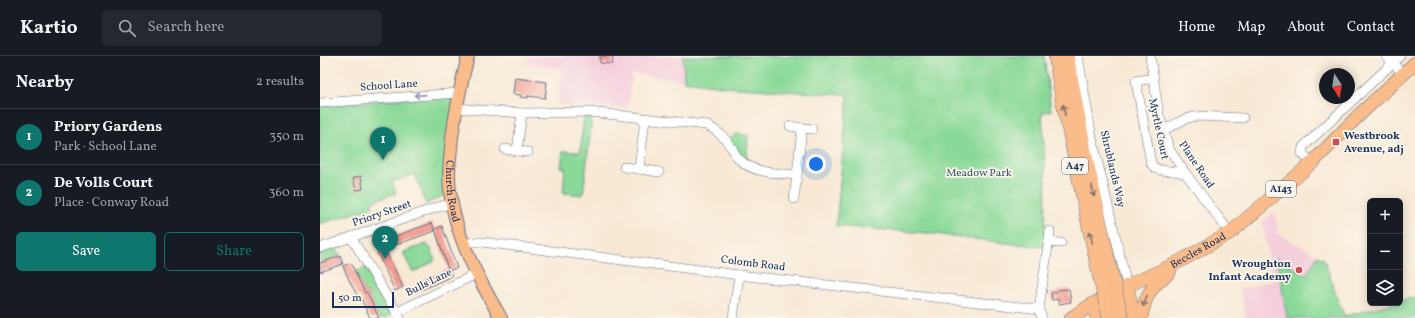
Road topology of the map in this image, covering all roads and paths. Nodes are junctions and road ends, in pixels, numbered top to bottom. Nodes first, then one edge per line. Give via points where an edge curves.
1 (468, 56) edge
2 (1055, 56) edge
3 (1067, 56) edge
4 (1078, 56) edge
5 (1150, 56) edge
6 (1400, 56) edge
7 (1389, 59) edge
8 (1415, 63) edge
9 (1403, 74) junction
10 (1154, 78) junction
11 (459, 93) junction
12 (320, 103) edge
13 (456, 108) junction
14 (522, 113) junction
15 (1243, 118) dead end
16 (645, 119) junction
17 (790, 126) dead end
18 (802, 128) junction
19 (812, 129) dead end
20 (1164, 130) junction
21 (505, 149) dead end
22 (517, 151) junction
23 (528, 152) dead end
24 (1312, 162) junction
25 (624, 167) dead end
26 (639, 169) junction
27 (659, 172) dead end
28 (1186, 174) junction
29 (797, 175) junction
30 (794, 199) dead end
31 (453, 203) junction
32 (1050, 231) dead end
33 (1230, 233) junction
34 (351, 237) junction
35 (1049, 242) junction
36 (1061, 242) dead end
37 (464, 244) junction
38 (320, 248) edge
39 (1173, 266) junction
40 (1105, 273) junction
41 (739, 275) junction
42 (472, 276) dead end
43 (1127, 286) junction
44 (1093, 304) junction
45 (1040, 314) edge
46 (398, 315) edge
47 (501, 318) edge
48 (733, 318) edge
49 (1071, 318) edge
50 (1097, 318) edge
51 (1109, 318) edge
52 (1122, 318) edge
53 (1134, 318) edge
54 (1141, 318) edge

1 - 11 main road, Church Road
40 -> 2 highway, A47 via 1062,98
3 -> 40 highway, A47
4 - 43 street, Shrublands Way via 1092,138
5 - 10 street, Plane Road
6 - 7 street
7 - 9 street
7 - 24 street via 1303,147 1302,153
8 - 9 highway, Beccles Road / A143
9 - 24 highway, Beccles Road / A143
10 - 20 street, Plane Road via 1159,115
10 - 28 street, Myrtle Court via 1136,81 1151,163 1153,168 1158,170
11 -> 12 street, School Lane
11 - 13 main road, Church Road
13 - 14 street
13 - 31 main road, Church Road via 449,176
14 - 16 street via 586,112
14 - 22 street
15 - 20 street via 1197,116
16 - 26 street
16 - 29 street via 706,125 724,136 739,159 748,166 757,170
17 - 18 street
18 - 19 street
18 - 29 street
20 - 28 street, Plane Road via 1169,150
21 - 22 street
22 - 23 street
24 - 33 highway, Beccles Road / A143
25 - 26 street
26 - 27 street
28 - 33 street, Plane Road
29 - 30 street
31 - 34 street, Priory Street
31 - 37 main road, Church Road
32 - 35 street
33 - 39 highway, Beccles Road / A143
34 - 38 street, Priory Street
34 - 46 street
35 - 36 street
35 - 45 street
37 - 41 street, Colomb Road via 482,242
37 - 47 main road, Church Road via 476,274
39 - 43 highway, Beccles Road / A143
39 -> 54 highway via 1168,275 1148,293
40 - 51 highway, A47, bridge
40 - 52 highway, A47, bridge
41 - 45 street, Colomb Road
41 - 48 street
42 - 46 street, Bulls Lane
43 - 44 highway, Beccles Road / A143
43 - 53 highway
44 - 49 highway, Beccles Road / A143
44 - 50 highway

